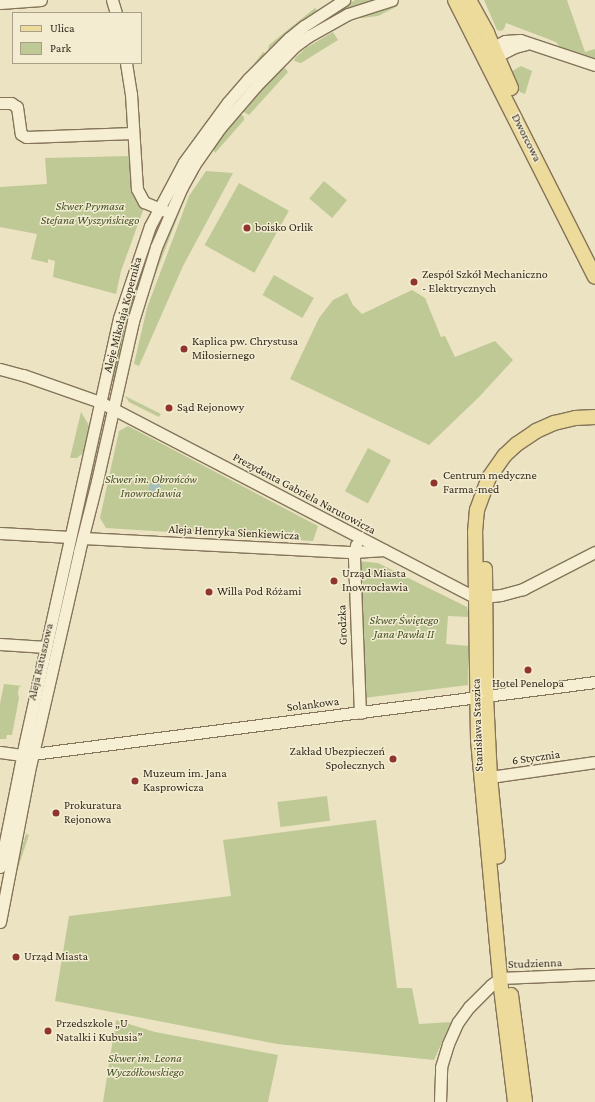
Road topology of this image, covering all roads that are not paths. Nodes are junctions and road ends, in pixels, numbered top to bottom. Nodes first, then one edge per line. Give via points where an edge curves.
1 (41, 0) edge
2 (112, 0) edge
3 (344, 0) edge
4 (392, 0) edge
5 (456, 0) edge
6 (469, 0) edge
7 (0, 3) edge
8 (116, 12) edge
9 (529, 44) junction
10 (493, 52) junction
11 (126, 64) edge
12 (595, 65) edge
13 (0, 103) edge
14 (132, 133) junction
15 (200, 148) junction
16 (159, 208) junction
17 (170, 214) junction
18 (595, 256) edge
19 (595, 277) edge
20 (0, 369) edge
21 (100, 402) junction
22 (113, 409) junction
23 (595, 417) edge
24 (595, 425) edge
25 (0, 533) edge
26 (70, 537) junction
27 (359, 537) junction
28 (83, 538) junction
29 (384, 550) junction
30 (354, 552) junction
31 (595, 552) edge
32 (481, 597) junction
33 (0, 644) edge
34 (46, 647) junction
35 (595, 682) edge
36 (481, 696) junction
37 (360, 713) junction
38 (0, 752) edge
39 (28, 754) junction
40 (595, 762) edge
41 (485, 778) junction
42 (0, 868) edge
43 (0, 922) edge
44 (595, 974) edge
45 (505, 978) junction
46 (440, 1102) edge
47 (515, 1102) edge
48 (526, 1102) edge

1 - 7 street
2 - 8 street
3 - 15 street, Aleje Mikołaja Kopernika via 304,26 267,60 228,102
4 - 15 street, Aleje Mikołaja Kopernika via 348,14 296,46
5 - 10 main road, Dworcowa
6 - 10 main road, Dworcowa via 487,32
9 - 10 street
9 - 10 street via 520,40
9 - 12 street
10 - 18 main road, Dworcowa
10 - 19 main road, Dworcowa
11 - 14 street via 131,94
13 - 14 street via 17,106 21,132 26,137
14 - 16 street via 138,194 144,202
15 - 16 street, Aleje Mikołaja Kopernika
15 - 17 street, Aleje Mikołaja Kopernika
16 - 17 street
16 - 21 street, Aleje Mikołaja Kopernika via 127,291
17 - 22 street, Aleje Mikołaja Kopernika via 139,298
20 - 21 street, Prezydenta Gabriela Narutowicza
21 - 22 street, Prezydenta Gabriela Narutowicza
21 - 26 street, Aleja Ratuszowa
22 - 27 street, Prezydenta Gabriela Narutowicza
22 - 28 street, Aleja Ratuszowa
23 - 32 main road, Stanisława Staszica via 563,420 536,431 517,444 496,466 488,479 477,510 475,532
24 - 32 main road, Stanisława Staszica via 567,427 543,436 517,455 495,483 485,511
25 - 26 street
26 - 34 street, Aleja Ratuszowa
27 - 29 street, Prezydenta Gabriela Narutowicza
27 - 30 street, Grodzka
28 - 30 street, Aleja Henryka Sienkiewicza
28 - 39 street, Aleja Ratuszowa
29 - 30 street, Aleja Henryka Sienkiewicza
29 - 32 street, Prezydenta Gabriela Narutowicza
30 - 37 street, Grodzka
31 - 32 street via 523,589
32 - 36 main road, Stanisława Staszica
33 - 34 street
34 - 39 street, Aleja Ratuszowa
35 - 36 street, Solankowa
36 - 37 street, Solankowa
36 - 41 main road, Stanisława Staszica
37 - 39 street, Solankowa
38 - 39 street, Solankowa
39 - 42 street, Aleja Ratuszowa
39 - 43 street, Aleja Ratuszowa
40 - 41 street, 6 Stycznia
41 - 45 main road, Stanisława Staszica
44 - 45 street, Studzienna
45 - 46 street, Studzienna via 469,1007 458,1022 443,1056
45 - 47 main road, Stanisława Staszica
45 - 48 main road, Stanisława Staszica

